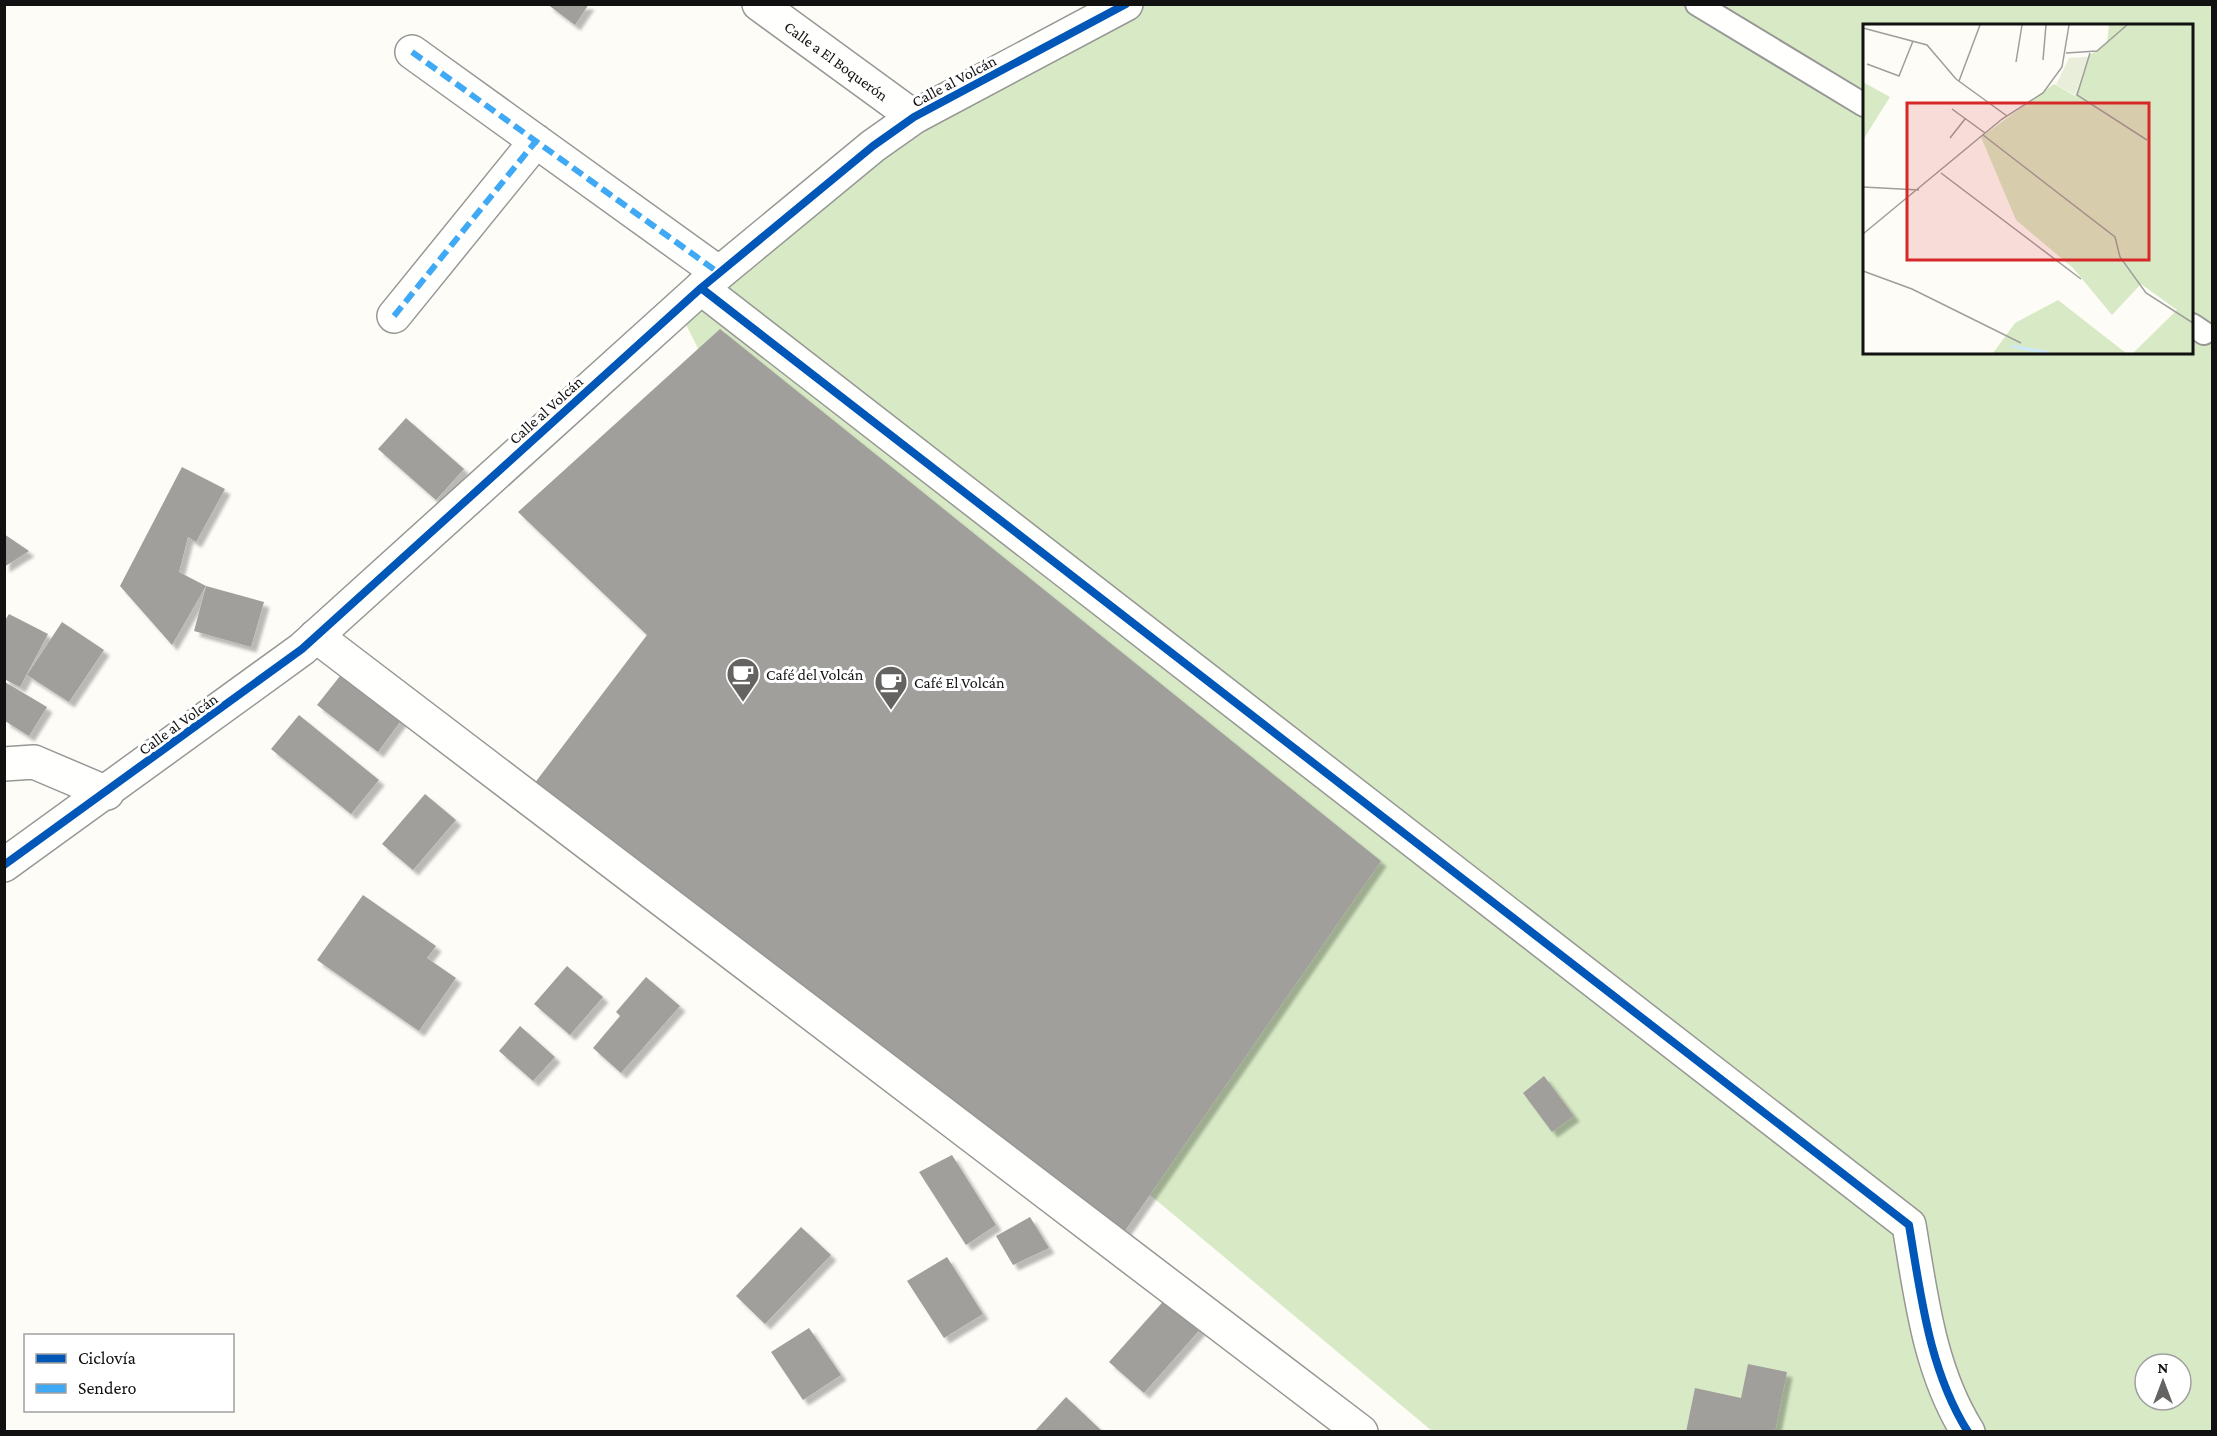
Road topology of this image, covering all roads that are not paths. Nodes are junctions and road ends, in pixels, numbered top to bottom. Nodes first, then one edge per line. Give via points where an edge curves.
1 (759, 4) edge
2 (1126, 4) edge
3 (1697, 4) edge
4 (412, 52) dead end
5 (1863, 104) edge
6 (914, 117) junction
7 (536, 141) junction
8 (710, 281) junction
9 (394, 316) dead end
10 (316, 636) junction
11 (4, 764) edge
12 (107, 793) junction
13 (4, 865) edge
14 (1361, 1431) edge
15 (1968, 1431) edge

1 - 6 street, Calle a El Boquerón
2 - 6 street, Calle al Volcán
3 - 5 lane
4 - 7 street
6 - 8 street, Calle al Volcán via 873,146
7 - 8 street
7 - 9 street
8 - 10 street, Calle al Volcán
8 - 15 street via 1909,1225 1926,1326 1954,1409
10 - 12 street, Calle al Volcán
10 - 14 street
11 - 12 street via 34,762
12 - 13 street, Calle al Volcán

